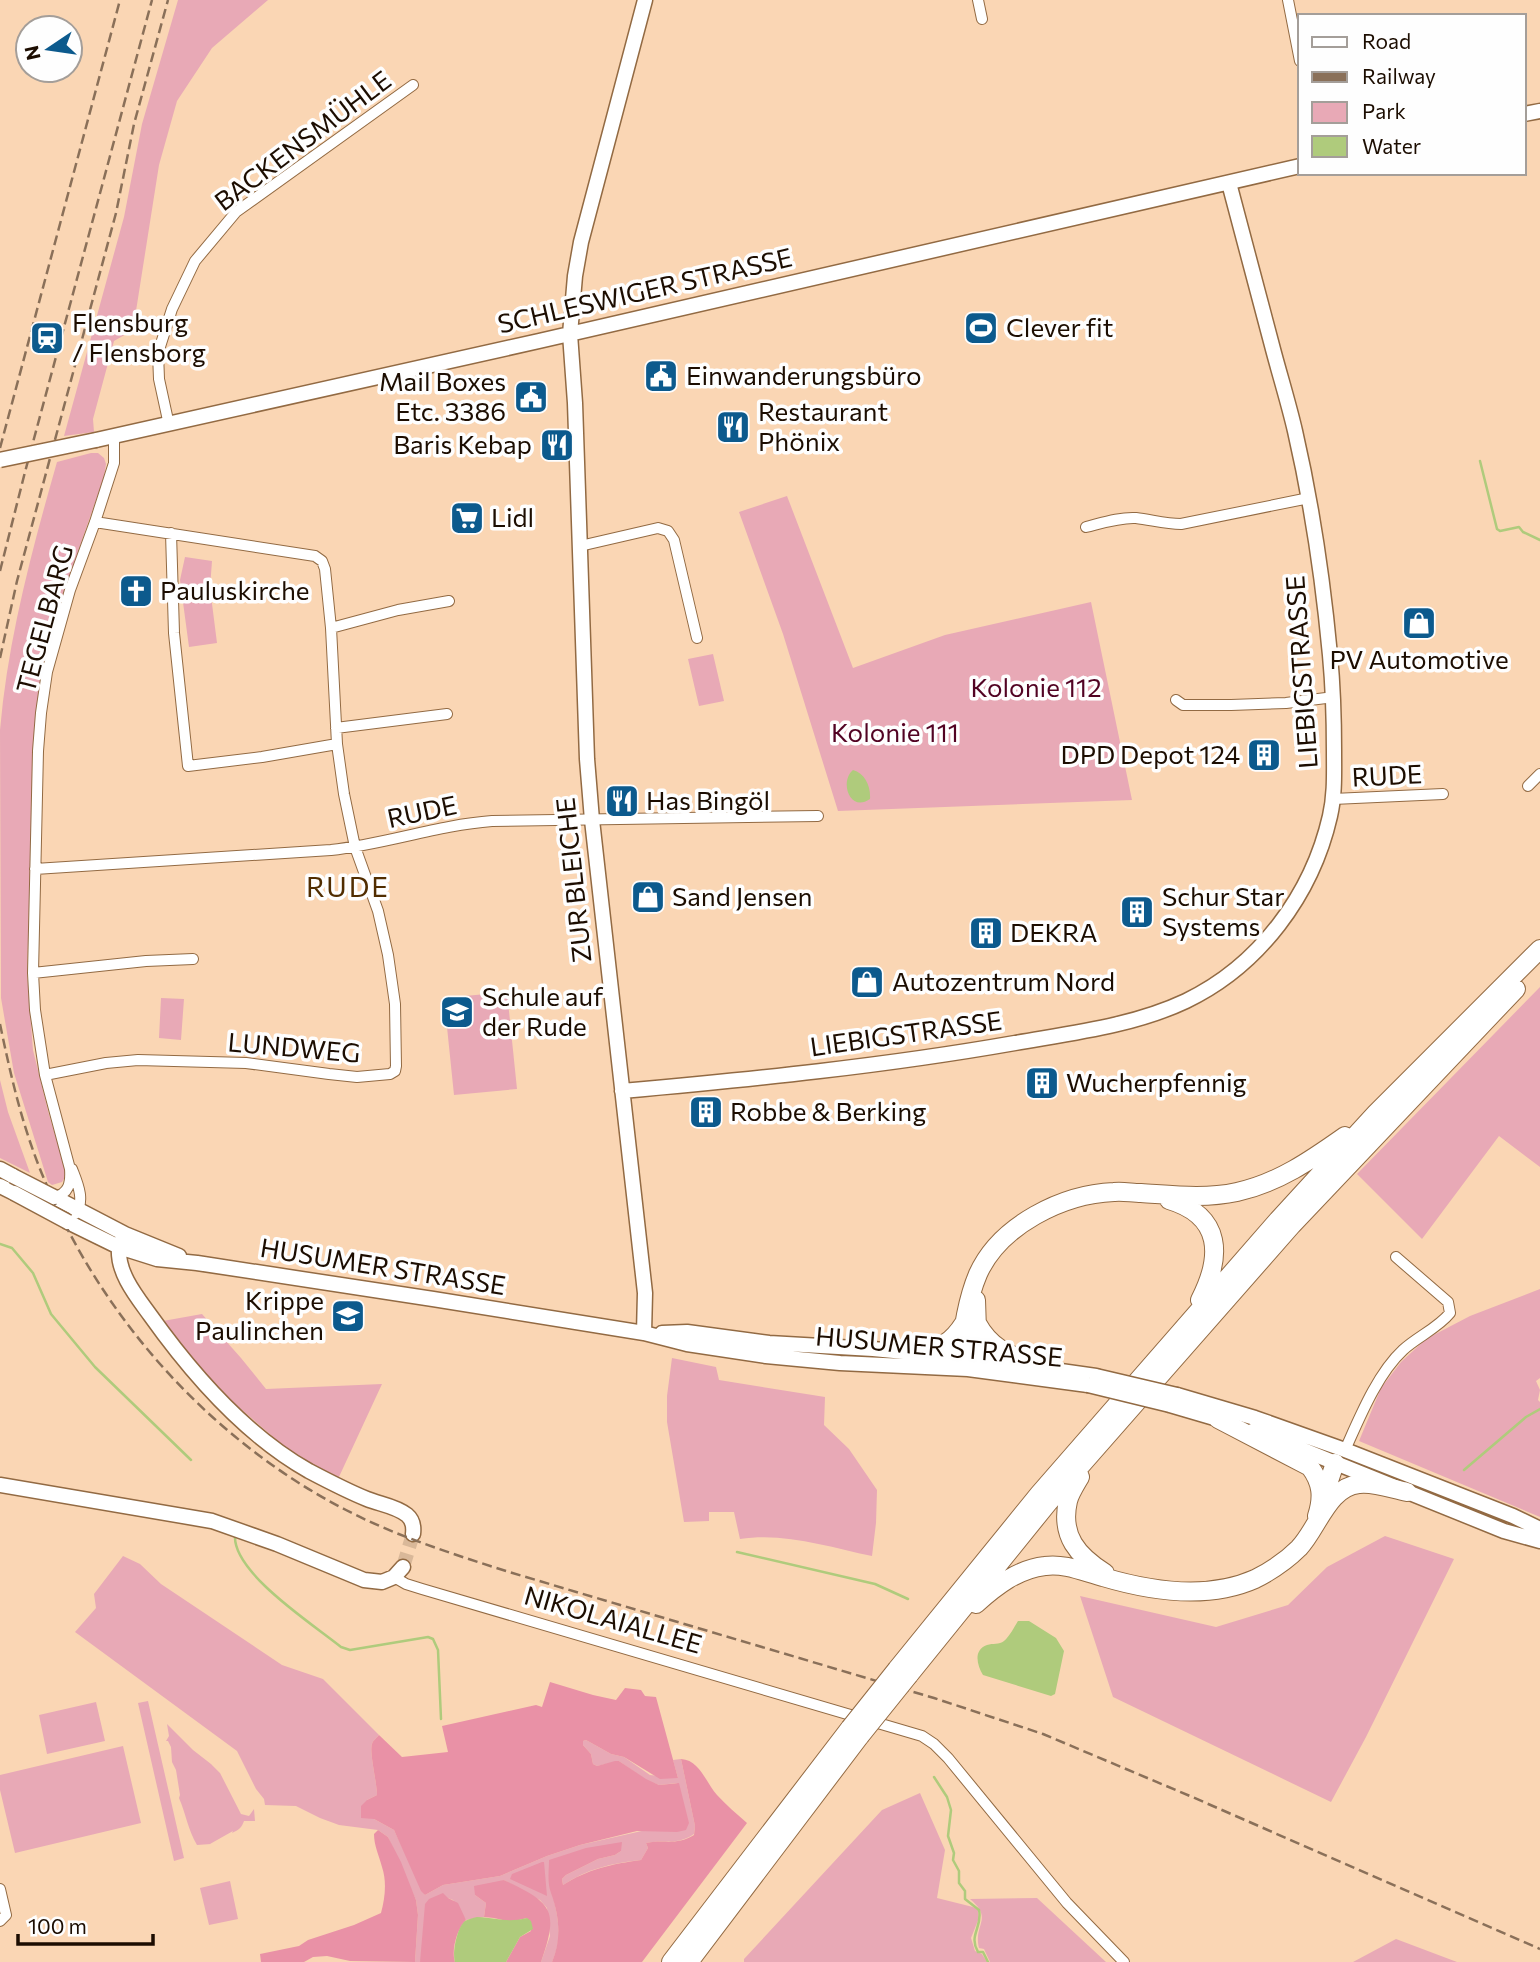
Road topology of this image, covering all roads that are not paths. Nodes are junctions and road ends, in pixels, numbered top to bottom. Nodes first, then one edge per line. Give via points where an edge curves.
1 (645, 0) edge
2 (978, 0) edge
3 (1288, 0) edge
4 (982, 19) dead end
5 (1298, 51) edge
6 (413, 85) dead end
7 (1298, 166) edge
8 (1229, 183) junction
9 (569, 334) junction
10 (169, 425) junction
11 (114, 436) junction
12 (0, 460) edge
13 (1309, 498) junction
14 (95, 522) junction
15 (1086, 527) dead end
16 (171, 533) junction
17 (580, 546) junction
18 (449, 601) dead end
19 (331, 628) junction
20 (697, 638) dead end
21 (1334, 696) junction
22 (1176, 700) dead end
23 (447, 714) dead end
24 (336, 728) junction
25 (337, 744) junction
26 (1540, 774) edge
27 (1528, 786) dead end
28 (1443, 794) dead end
29 (1333, 799) junction
30 (818, 816) dead end
31 (592, 820) junction
32 (355, 847) junction
33 (35, 869) junction
34 (1540, 949) edge
35 (192, 959) dead end
36 (1540, 966) edge
37 (33, 973) junction
38 (45, 1075) junction
39 (622, 1091) junction
40 (1376, 1113) junction
41 (64, 1149) junction
42 (6, 1173) edge
43 (0, 1186) edge
44 (1138, 1194) junction
45 (54, 1197) junction
46 (79, 1209) junction
47 (68, 1222) junction
48 (122, 1240) junction
49 (1396, 1257) dead end
50 (1191, 1317) junction
51 (971, 1322) junction
52 (645, 1333) junction
53 (917, 1353) junction
54 (968, 1362) junction
55 (1041, 1367) junction
56 (1092, 1381) junction
57 (1173, 1400) junction
58 (1218, 1419) junction
59 (1093, 1451) junction
60 (1342, 1460) junction
61 (0, 1485) edge
62 (1407, 1492) junction
63 (1326, 1502) junction
64 (1540, 1529) edge
65 (413, 1534) dead end
66 (1540, 1541) edge
67 (398, 1572) joint
68 (1124, 1582) junction
69 (941, 1633) junction
70 (903, 1672) junction
71 (855, 1732) junction
72 (0, 1889) edge
73 (0, 1921) edge
74 (671, 1962) edge
75 (689, 1962) edge
76 (1124, 1962) edge

1 - 9 main road, ZUR BLEICHE via 581,242
2 - 4 street
3 - 5 street
6 - 10 street, BACKENSMÜHLE via 236,212 195,261 158,353
7 - 8 main road, SCHLESWIGER STRASSE
8 - 9 main road, SCHLESWIGER STRASSE
8 - 13 main road, LIEBIGSTRASSE
9 - 10 main road, SCHLESWIGER STRASSE
9 - 17 main road, ZUR BLEICHE
10 - 11 main road, SCHLESWIGER STRASSE
11 - 12 main road, SCHLESWIGER STRASSE, bridge
11 - 14 street, TEGELBARG via 114,463
13 - 15 street via 1181,524 1135,518
13 - 21 main road, LIEBIGSTRASSE
14 - 16 street
14 - 33 street, TEGELBARG via 47,672 38,756
16 - 19 street via 315,556 325,569
16 - 25 street via 174,633 188,766
17 - 20 street via 658,528 668,531
17 - 31 main road, ZUR BLEICHE
18 - 19 street
19 - 24 street
21 - 22 street via 1231,705 1183,705
21 - 29 main road, LIEBIGSTRASSE
23 - 24 street
24 - 25 street
25 - 32 street
26 - 27 street
28 - 29 street, RUDE
29 - 39 main road, LIEBIGSTRASSE via 1314,862 1278,927 1227,975 1162,1011 1066,1034 932,1057
30 - 31 street, RUDE
31 - 32 street, RUDE via 467,823
31 - 39 main road, ZUR BLEICHE
32 - 33 street, RUDE
32 - 38 street, LUNDWEG via 388,955 395,1004 395,1072 358,1077 246,1063 138,1060
33 - 37 street, TEGELBARG
34 - 40 highway
35 - 37 street
36 - 59 highway via 1292,1225
37 - 38 street, TEGELBARG
38 - 41 street, TEGELBARG
39 - 52 main road, ZUR BLEICHE via 645,1293
40 - 44 highway via 1303,1165 1270,1182 1207,1196
40 - 50 highway
41 - 45 street, TEGELBARG via 70,1179 65,1193
41 - 46 street, TEGELBARG via 80,1195
42 - 45 main road, HUSUMER STRASSE, bridge
43 - 47 main road, HUSUMER STRASSE, bridge
44 - 50 highway via 1191,1208 1213,1236 1215,1254 1208,1283
44 - 51 highway via 1085,1196 1022,1223 979,1271
45 - 46 main road, HUSUMER STRASSE
46 - 47 street
46 - 48 main road, HUSUMER STRASSE
47 - 48 main road, HUSUMER STRASSE
48 - 52 main road, HUSUMER STRASSE via 157,1259
48 - 65 main road via 121,1264 142,1304 230,1409 306,1469 404,1512 412,1521
49 - 60 street via 1448,1302 1450,1313 1401,1352 1363,1410
50 - 70 highway via 1039,1494
51 - 53 highway via 949,1342
51 - 54 highway
51 - 55 highway via 993,1345
52 - 53 main road, HUSUMER STRASSE via 687,1332
52 - 54 main road, HUSUMER STRASSE via 687,1344 840,1363
53 - 54 main road, HUSUMER STRASSE
54 - 55 main road, HUSUMER STRASSE
54 - 56 main road, HUSUMER STRASSE
55 - 56 main road, HUSUMER STRASSE
56 - 57 main road, HUSUMER STRASSE, bridge
57 - 58 main road, HUSUMER STRASSE
57 - 60 main road, HUSUMER STRASSE via 1255,1418
58 - 60 main road, HUSUMER STRASSE
58 - 63 highway via 1310,1467
59 - 68 highway via 1068,1499 1068,1530 1075,1549 1089,1563
59 - 69 highway
60 - 62 main road, HUSUMER STRASSE
60 - 63 highway
60 - 64 main road, HUSUMER STRASSE
61 - 67 main road, NIKOLAIALLEE via 212,1521 364,1580 382,1582
62 - 63 highway via 1362,1483 1348,1486
62 - 66 main road, HUSUMER STRASSE
63 - 68 highway via 1300,1547 1269,1571 1241,1584 1172,1591
67 - 76 street, NIKOLAIALLEE via 406,1584 922,1736 948,1758 1067,1903
68 - 69 highway via 1068,1567 1034,1568 993,1589
69 - 70 highway
70 - 71 highway, bridge
71 - 74 highway
71 - 75 highway
72 - 73 street via 6,1915

